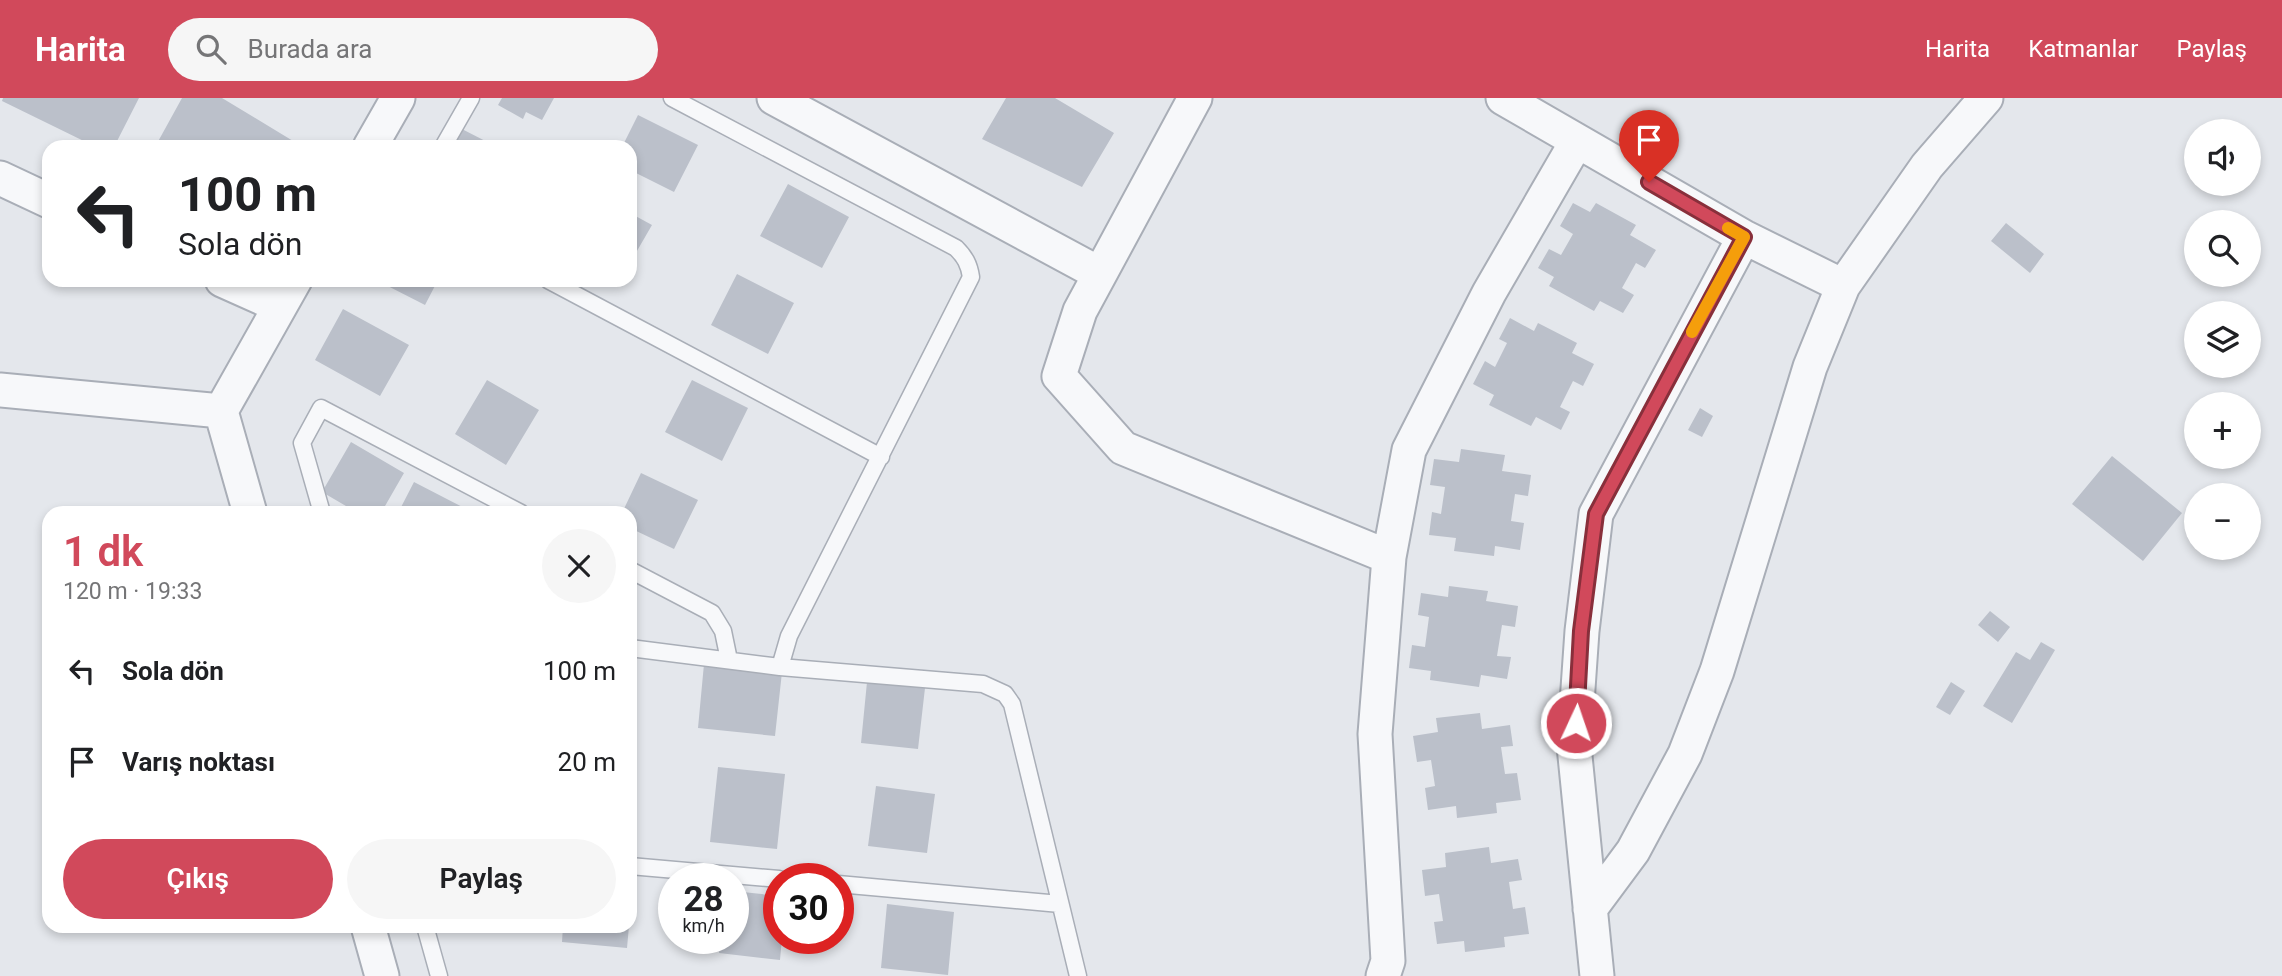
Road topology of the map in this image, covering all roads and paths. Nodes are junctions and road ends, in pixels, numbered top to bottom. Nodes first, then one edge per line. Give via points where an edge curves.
1 (398, 98) edge
2 (471, 98) edge
3 (672, 98) edge
4 (774, 98) edge
5 (1195, 98) edge
6 (1503, 98) edge
7 (1986, 98) edge
8 (374, 140) edge
9 (447, 140) edge
10 (1577, 141) junction
11 (0, 178) edge
12 (42, 198) edge
13 (1744, 237) junction
14 (1100, 274) junction
15 (1843, 286) junction
16 (258, 287) edge
17 (561, 287) edge
18 (288, 293) edge
19 (0, 390) edge
20 (221, 411) junction
21 (881, 457) junction
22 (248, 506) edge
23 (320, 506) edge
24 (508, 506) edge
25 (1389, 557) junction
26 (637, 574) edge
27 (637, 649) edge
28 (729, 660) junction
29 (780, 667) junction
30 (637, 867) edge
31 (763, 878) edge
32 (854, 885) edge
33 (1060, 904) junction
34 (1590, 909) junction
35 (370, 933) edge
36 (427, 933) edge
37 (382, 976) edge
38 (439, 976) edge
39 (1079, 976) edge
40 (1383, 976) edge
41 (1597, 976) edge

1 - 8 street
2 - 9 lane
3 - 21 lane via 964,255 971,277
4 - 14 street
5 - 14 street
6 - 10 street
7 - 15 street via 1927,166
10 - 13 street
10 - 25 street via 1489,293 1409,450
11 - 12 street
13 - 15 street
13 - 34 street via 1596,514 1581,631 1574,747
14 - 25 street via 1080,311 1059,376 1123,448
15 - 34 street via 1810,367 1717,671 1685,754 1633,852
16 - 18 street
17 - 21 lane
18 - 20 street
19 - 20 street
20 - 22 street
21 - 29 lane via 789,636
23 - 24 lane via 302,443 321,408
25 - 40 street via 1375,734 1388,961
26 - 28 lane via 712,613 723,631
27 - 28 lane
28 - 29 lane
29 - 33 lane via 983,684 1005,694 1012,704
30 - 31 lane
32 - 33 lane
33 - 39 lane
34 - 41 street
35 - 37 street
36 - 38 lane

